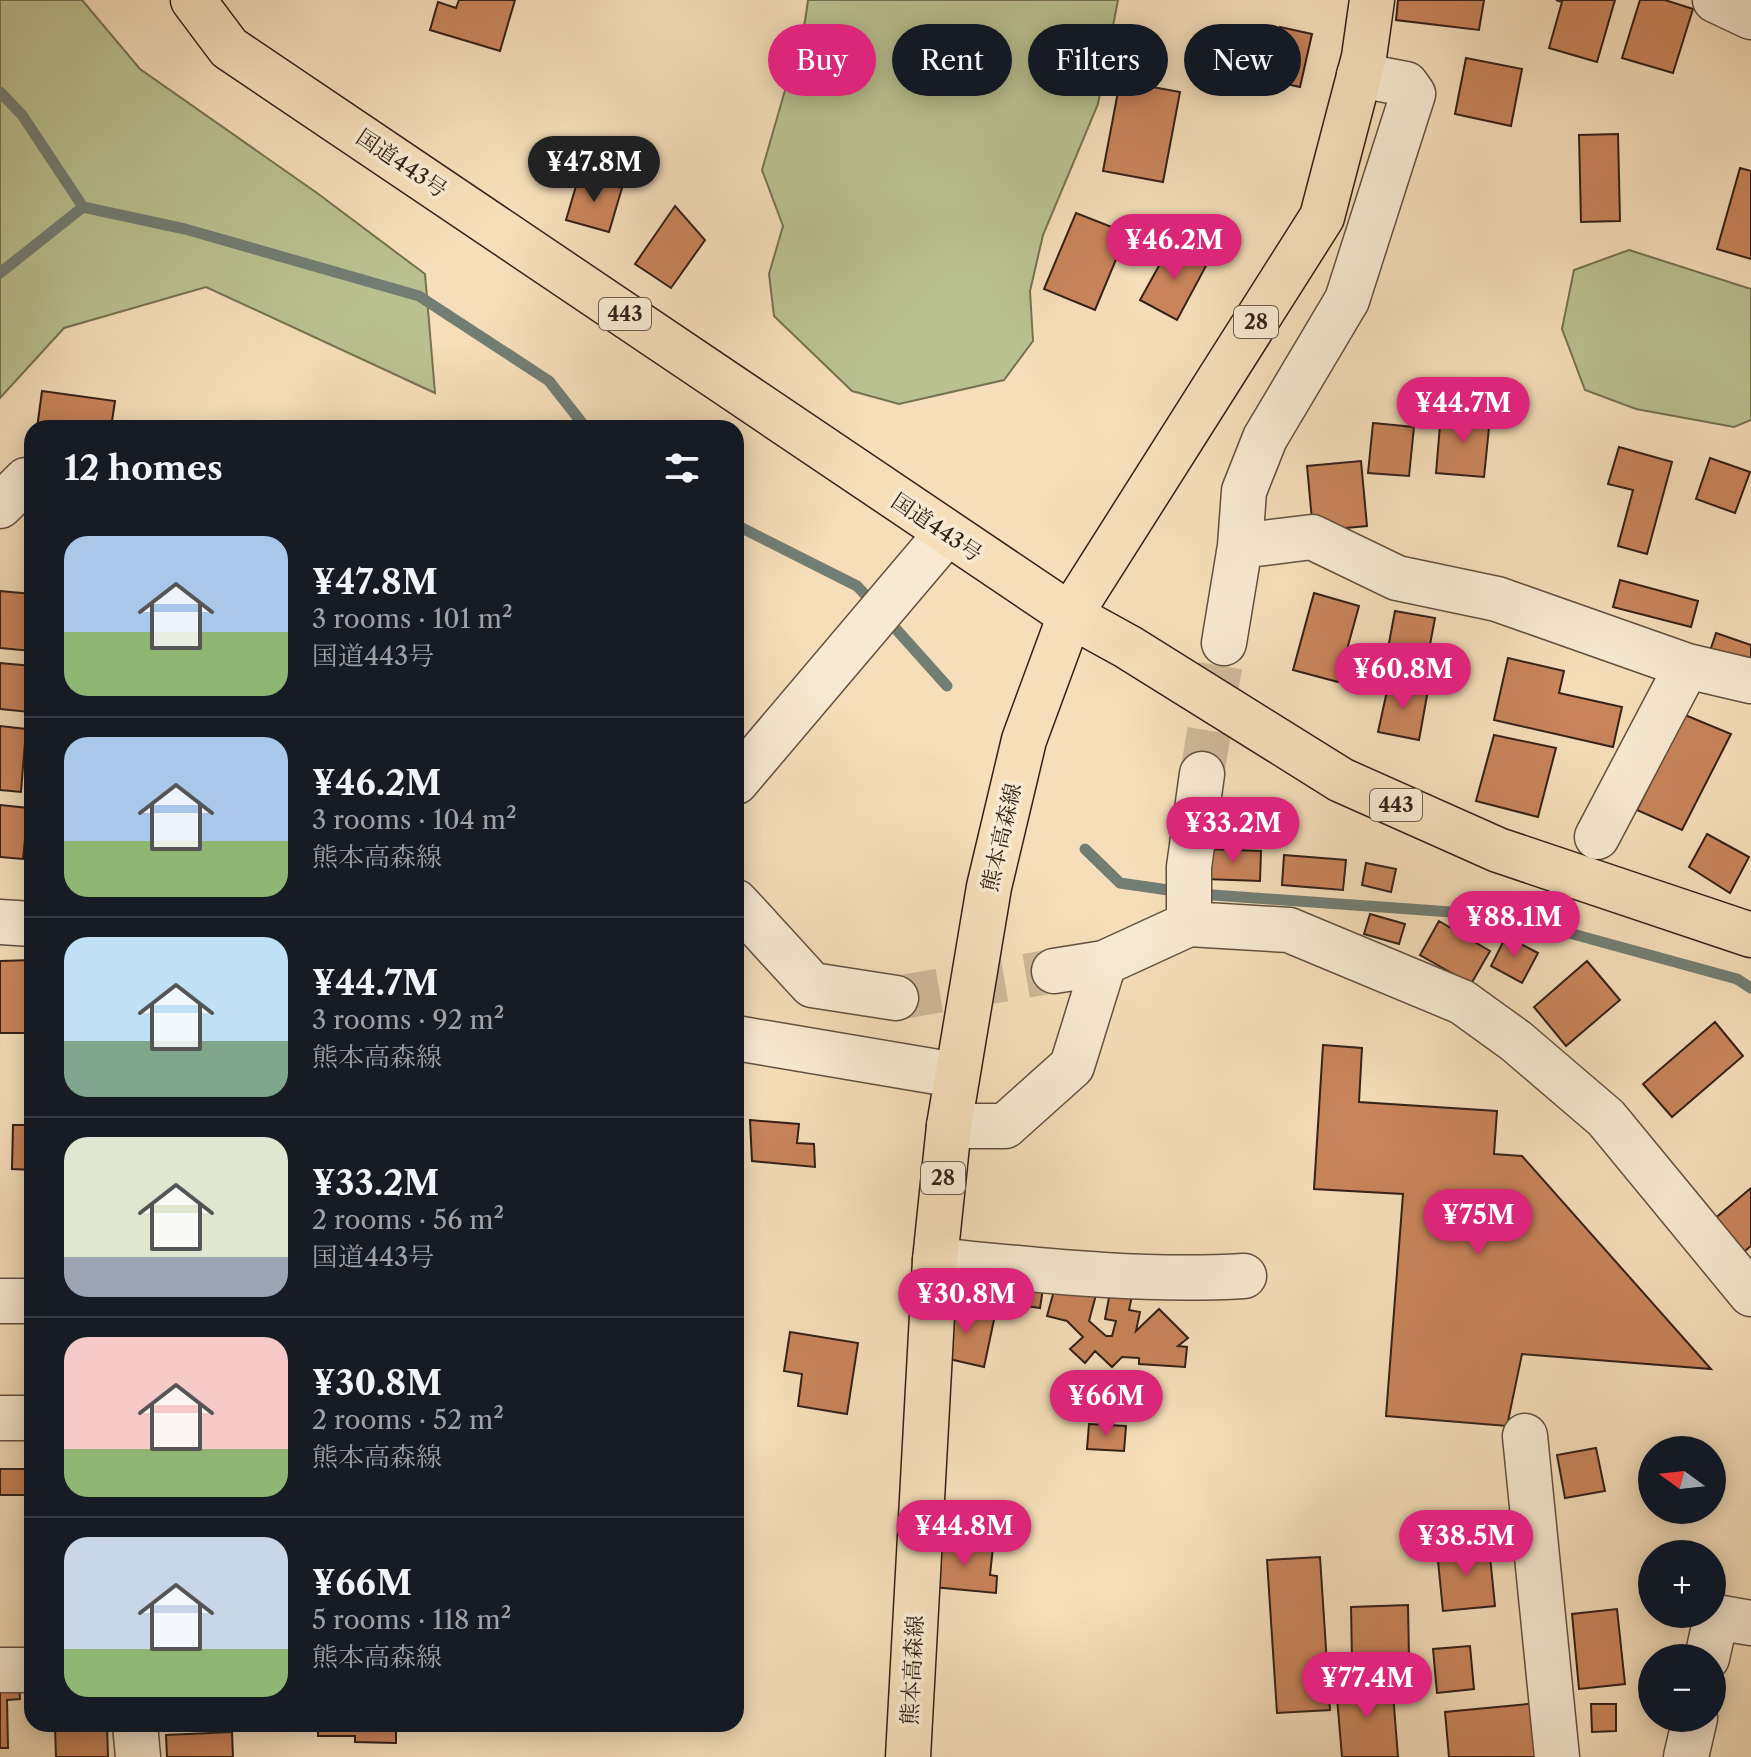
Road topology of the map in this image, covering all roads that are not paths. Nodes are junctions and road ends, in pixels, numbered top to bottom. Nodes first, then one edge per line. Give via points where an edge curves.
1 (193, 0) edge
2 (1372, 0) edge
3 (1715, 0) edge
4 (1751, 17) edge
5 (1359, 75) junction
6 (24, 482) edge
7 (0, 506) edge
8 (947, 533) junction
9 (1240, 546) junction
10 (1070, 615) junction
11 (1224, 643) tunnel mouth
12 (1687, 666) junction
13 (1751, 681) edge
14 (744, 773) edge
15 (1202, 774) tunnel mouth
16 (1597, 837) dead end
17 (1189, 905) junction
18 (744, 911) edge
19 (0, 922) edge
20 (24, 924) edge
21 (1751, 935) edge
22 (1104, 963) junction
23 (1054, 971) tunnel mouth
24 (896, 998) tunnel mouth
25 (744, 1039) edge
26 (955, 1075) junction
27 (949, 1126) junction
28 (935, 1260) junction
29 (1244, 1276) dead end
30 (1751, 1294) edge
31 (0, 1301) edge
32 (24, 1301) edge
33 (0, 1418) edge
34 (24, 1418) edge
35 (1525, 1436) dead end
36 (1751, 1623) edge
37 (1710, 1644) edge
38 (0, 1670) edge
39 (24, 1670) edge
40 (136, 1732) edge
41 (1692, 1732) edge
42 (138, 1757) edge
43 (908, 1757) edge
44 (1557, 1757) edge
45 (1686, 1757) edge

1 - 8 main road, 国道443号 / 443 via 229,48
2 - 5 main road, 熊本高森線 / 28
3 - 4 street
5 - 9 street via 1406,84 1413,94 1347,300 1265,438 1244,491
5 - 10 main road, 熊本高森線 / 28 via 1322,217
6 - 7 street
8 - 10 main road, 国道443号 / 443
8 - 14 street
9 - 11 street
9 - 12 street via 1312,537 1397,578 1497,599
10 - 21 main road, 国道443号 / 443 via 1341,780 1498,850
10 - 26 main road, 熊本高森線 / 28 via 1024,740 989,887
12 - 13 street
12 - 16 street
15 - 17 street
17 - 22 street
17 - 30 street via 1289,930 1462,1002 1606,1118
18 - 24 street via 812,985
19 - 20 street
22 - 23 street
22 - 27 street via 1072,1066 1005,1126
25 - 26 street
26 - 27 main road, 熊本高森線 / 28
27 - 28 main road, 熊本高森線 / 28
28 - 29 street via 1187,1279
28 - 43 main road, 熊本高森線 / 28
31 - 32 street
33 - 34 street
35 - 44 street
36 - 37 street via 1716,1617
38 - 39 street
40 - 42 street
41 - 45 street

